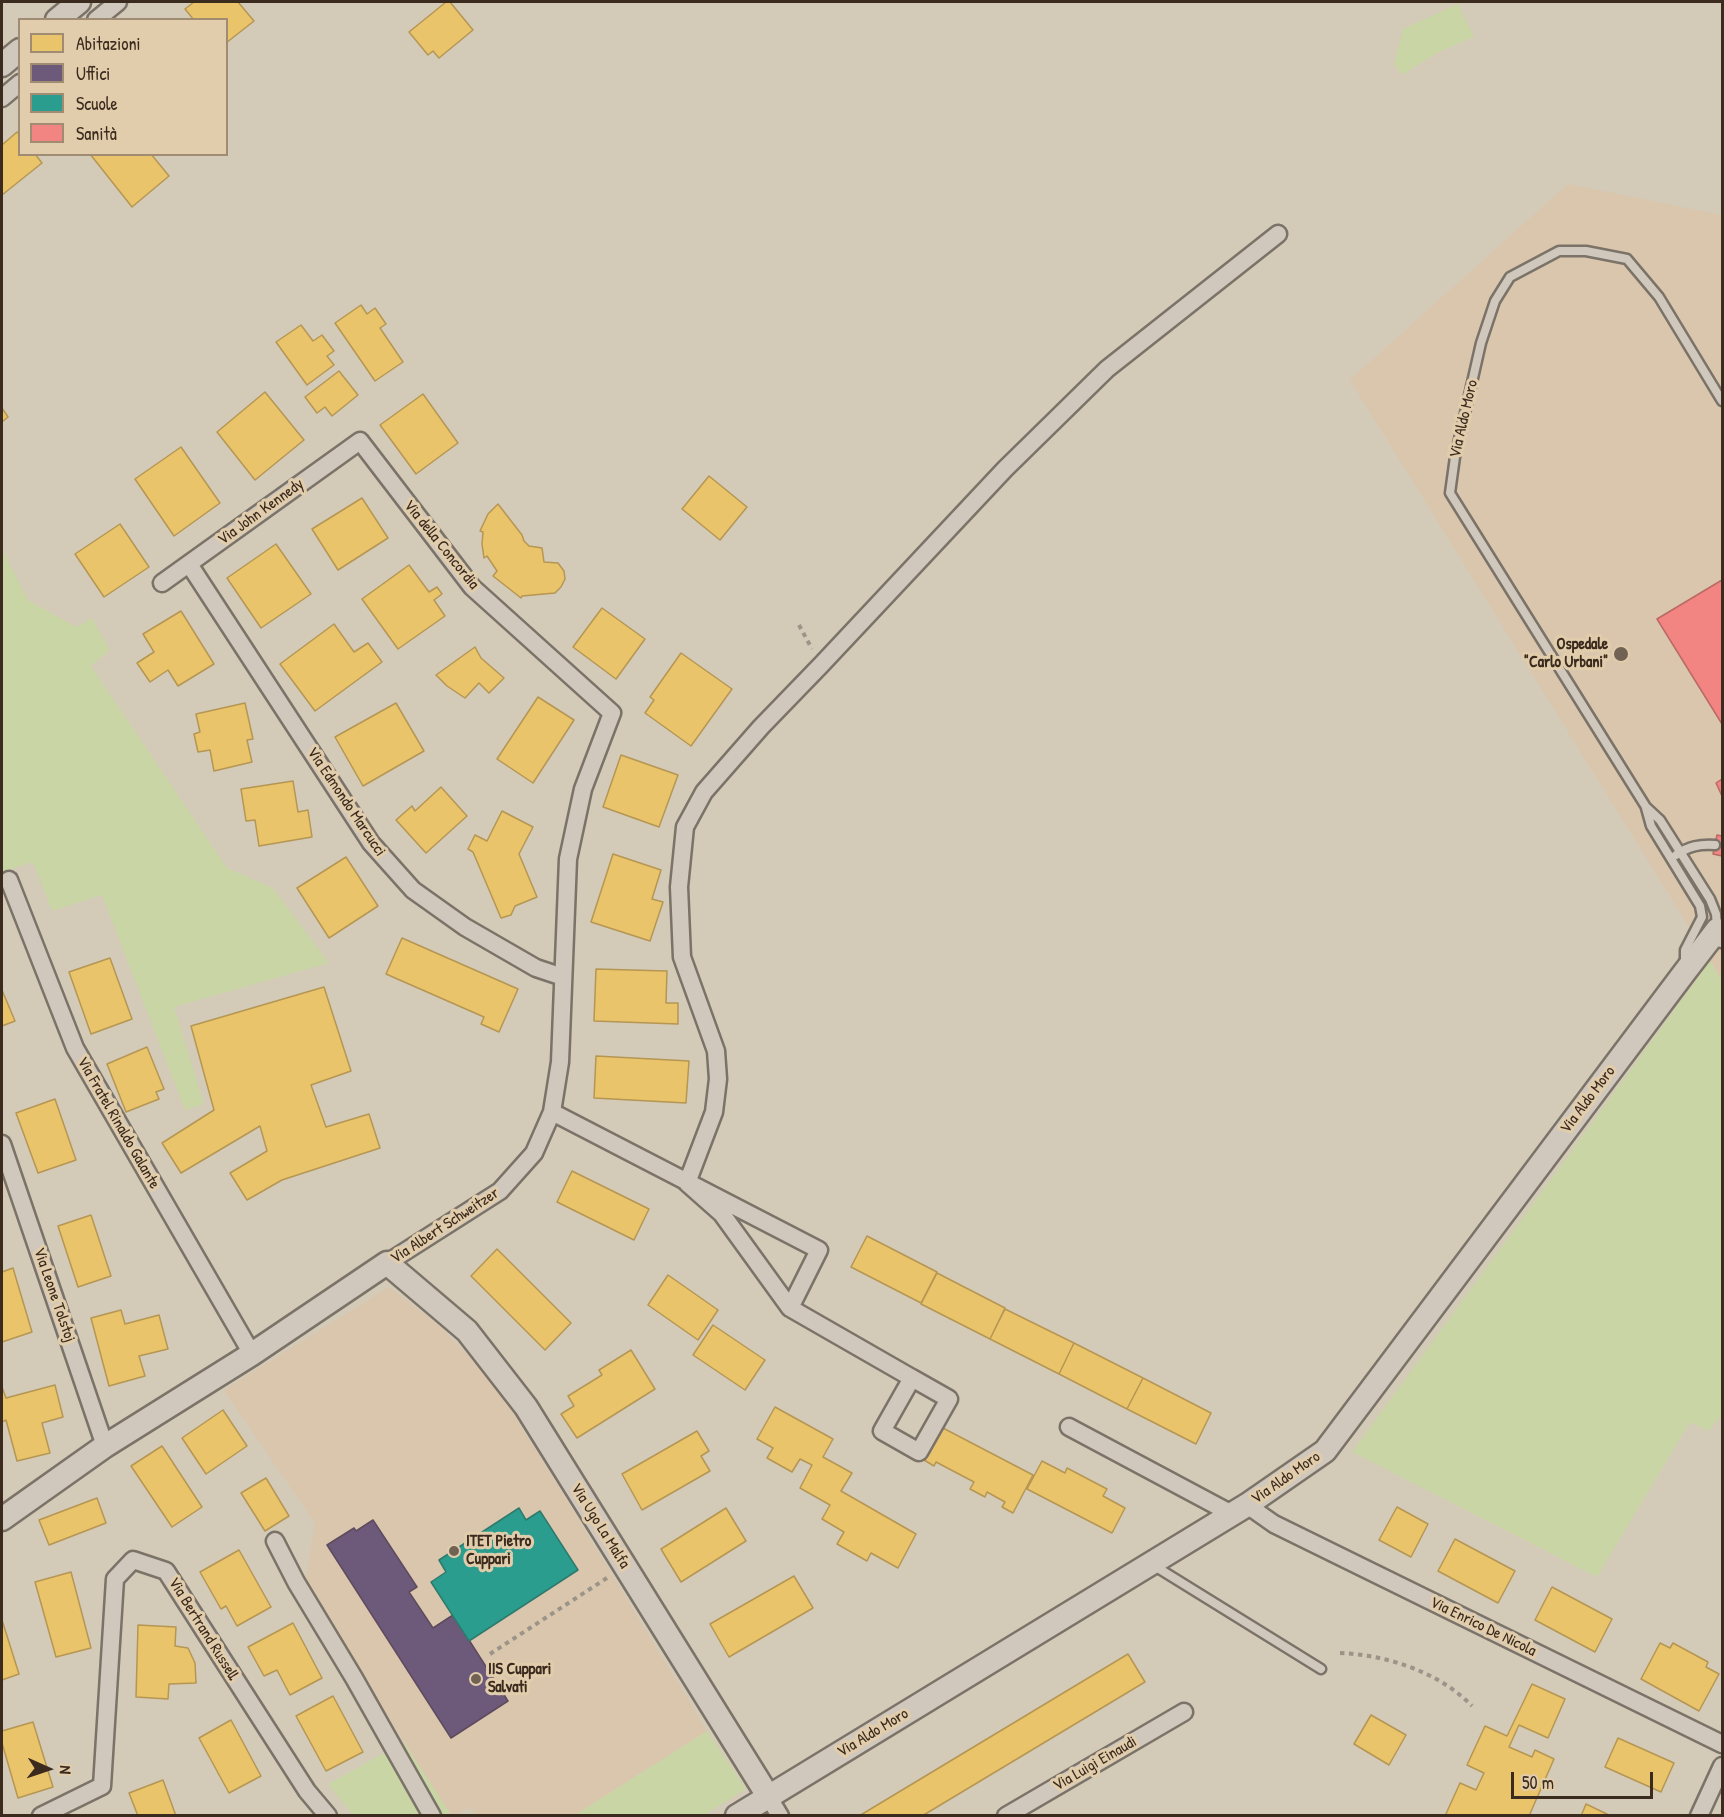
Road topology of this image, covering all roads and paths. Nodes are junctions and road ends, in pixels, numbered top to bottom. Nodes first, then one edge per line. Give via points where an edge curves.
1 (79, 2) edge
2 (118, 2) edge
3 (59, 18) edge
4 (98, 18) edge
5 (18, 52) edge
6 (2, 65) edge
7 (18, 85) edge
8 (2, 98) edge
9 (1278, 234) dead end
10 (1722, 401) edge
11 (360, 441) joint
12 (189, 564) junction
13 (162, 583) dead end
14 (799, 625) dead end
15 (821, 665) junction
16 (612, 713) joint
17 (1646, 807) junction
18 (1715, 845) dead end
19 (1680, 852) junction
20 (1671, 858) junction
21 (9, 880) dead end
22 (1721, 929) edge
23 (1684, 973) junction
24 (563, 977) junction
25 (552, 1112) junction
26 (2, 1144) edge
27 (687, 1183) junction
28 (387, 1263) junction
29 (790, 1308) junction
30 (252, 1354) junction
31 (912, 1378) dead end
32 (1070, 1427) dead end
33 (105, 1446) junction
34 (1240, 1509) junction
35 (2, 1519) edge
36 (275, 1541) dead end
37 (1150, 1563) junction
38 (625, 1566) junction
39 (1340, 1653) dead end
40 (490, 1654) dead end
41 (1321, 1669) dead end
42 (1473, 1706) dead end
43 (1184, 1712) dead end
44 (1722, 1744) edge
45 (1722, 1766) edge
46 (768, 1796) junction
47 (40, 1815) edge
48 (328, 1815) edge
49 (432, 1815) edge
50 (737, 1815) edge
51 (780, 1815) edge
52 (1006, 1815) edge
53 (1699, 1815) edge

1 - 3 street
2 - 4 street
5 - 6 street
7 - 8 street
9 - 15 street via 1107,369 1005,470
10 - 17 lane, Via Aldo Moro via 1659,297 1627,259 1586,251 1559,251 1510,277 1496,301 1481,343 1455,457 1450,494
11 - 12 street, Via John Kennedy
11 - 16 street, Via della Concordia via 472,587
12 - 13 street, Via John Kennedy
12 - 24 street, Via Edmondo Marcucci via 371,843 413,890 465,927 536,968
14 - 15 path
15 - 27 street via 704,792 685,827 679,888 681,957 716,1051 718,1079 714,1112
16 - 24 street, Via Albert Schweitzer via 583,789 568,859
17 - 19 lane, Via Aldo Moro via 1660,820
17 - 20 lane, Via Aldo Moro via 1651,826
18 - 19 lane via 1699,844
19 - 20 lane
19 - 22 lane, Via Aldo Moro via 1710,899
20 - 23 lane, Via Aldo Moro via 1701,906 1702,916 1685,950
21 - 30 street, Via Fratel Rinaldo Galante via 75,1048
22 - 23 street, Via Aldo Moro
23 - 34 street, Via Aldo Moro via 1325,1451
24 - 25 street, Via Albert Schweitzer via 560,1062
25 - 27 street
25 - 28 street, Via Albert Schweitzer via 534,1153 500,1191
26 - 33 street, Via Leone Tolstoj
27 - 29 street via 722,1214
27 - 29 street via 819,1250
28 - 30 street, Via Albert Schweitzer
28 - 38 street, Via Ugo La Malfa via 467,1331 526,1407
29 - 31 street
30 - 33 street, Via Albert Schweitzer
32 - 34 street, Via Enrico De Nicola
33 - 35 street, Via Albert Schweitzer
34 - 37 street, Via Aldo Moro
34 - 44 street, Via Enrico De Nicola
36 - 49 street
37 - 41 lane
37 - 46 street, Via Aldo Moro
38 - 40 path
38 - 46 street, Via Ugo La Malfa
39 - 42 path via 1378,1658 1409,1668 1438,1680
43 - 52 street, Via Luigi Einaudi
45 - 53 street
46 - 50 street, Via Aldo Moro
46 - 51 street, Via Ugo La Malfa
47 - 48 street, Via Bertrand Russell via 102,1786 115,1579 133,1560 166,1571 307,1791

